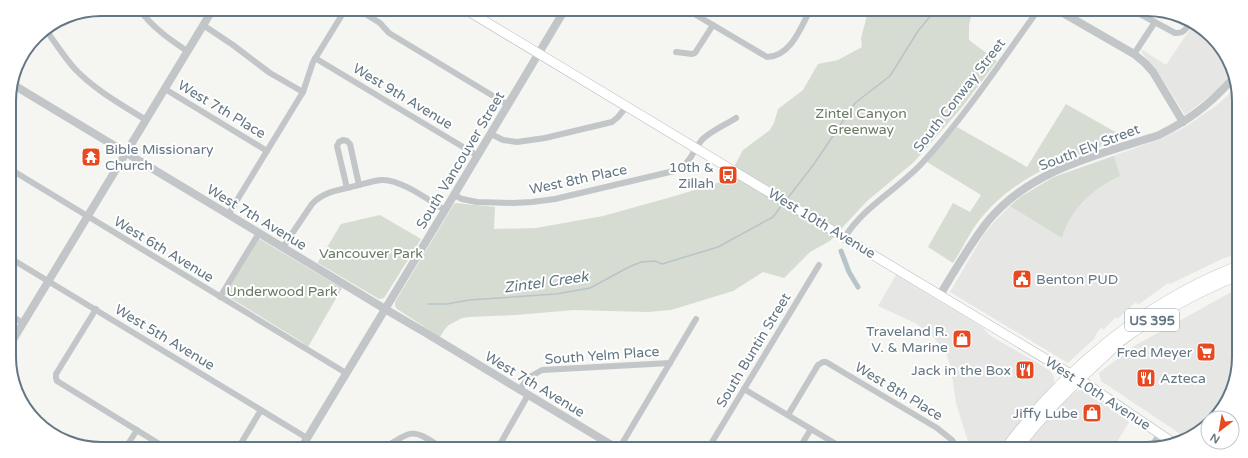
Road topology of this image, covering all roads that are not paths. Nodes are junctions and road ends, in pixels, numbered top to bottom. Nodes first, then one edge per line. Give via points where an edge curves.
1 (145, 16) edge
2 (208, 16) edge
3 (341, 16) edge
4 (369, 16) edge
5 (476, 16) edge
6 (561, 16) edge
7 (697, 16) edge
8 (807, 16) edge
9 (1034, 16) edge
10 (1068, 16) edge
11 (1144, 16) edge
12 (1155, 22) junction
13 (203, 25) junction
14 (712, 25) junction
15 (1187, 27) edge
16 (49, 34) edge
17 (187, 51) junction
18 (676, 52) dead end
19 (539, 53) junction
20 (1134, 54) junction
21 (315, 58) junction
22 (1230, 82) edge
23 (18, 87) edge
24 (165, 89) junction
25 (303, 92) junction
26 (508, 105) junction
27 (627, 106) junction
28 (736, 118) dead end
29 (146, 120) junction
30 (1183, 122) junction
31 (491, 134) junction
32 (697, 148) junction
33 (268, 151) junction
34 (126, 153) junction
35 (478, 156) junction
36 (16, 173) edge
37 (359, 185) junction
38 (347, 188) junction
39 (454, 195) junction
40 (445, 210) junction
41 (228, 215) junction
42 (87, 216) junction
43 (258, 233) junction
44 (845, 237) junction
45 (283, 247) junction
46 (16, 262) edge
47 (819, 265) dead end
48 (1232, 269) edge
49 (1232, 278) edge
50 (48, 281) junction
51 (940, 295) junction
52 (220, 297) junction
53 (96, 309) junction
54 (385, 309) junction
55 (16, 319) edge
56 (696, 319) dead end
57 (23, 323) junction
58 (16, 335) edge
59 (670, 363) junction
60 (346, 373) junction
61 (1075, 377) junction
62 (744, 389) junction
63 (519, 390) junction
64 (528, 395) junction
65 (261, 410) junction
66 (788, 415) junction
67 (811, 429) junction
68 (137, 430) junction
69 (1160, 433) junction
70 (1168, 439) edge
71 (129, 442) edge
72 (156, 442) edge
73 (242, 442) edge
74 (305, 442) edge
75 (393, 442) edge
76 (433, 442) edge
77 (501, 442) edge
78 (606, 442) edge
79 (622, 442) edge
80 (712, 442) edge
81 (803, 442) edge
82 (832, 442) edge
83 (953, 442) edge
84 (1011, 442) edge
85 (1022, 442) edge
86 (1155, 442) edge

1 - 17 street
2 - 13 street
3 - 21 street
4 - 26 street via 389,33
5 - 19 main road, West 10th Avenue
6 - 19 street, South Vancouver Street
7 - 14 street
8 - 14 street via 788,48 779,55 767,57
9 - 44 street, South Conway Street via 936,147 909,175 862,215
10 - 20 street
11 - 12 street
12 - 15 street via 1172,32 1180,33
12 - 20 street
13 - 17 street
13 - 25 street via 270,73
14 - 18 street via 695,53
16 - 29 street via 79,73
17 - 24 street
19 - 26 street, South Vancouver Street
19 - 27 main road, West 10th Avenue
20 - 30 street via 1153,72
21 - 25 street
21 - 35 street, West 9th Avenue
22 - 30 street, South Ely Street via 1208,105
23 - 34 street, West 7th Avenue
24 - 29 street
24 - 33 street, West 7th Place
25 - 33 street
26 - 31 street, South Vancouver Street
27 - 31 street via 612,122 545,138 517,142 503,140
27 - 32 main road, West 10th Avenue
28 - 32 street, West 8th Place via 706,136
29 - 34 street
30 - 51 street, South Ely Street via 1159,135 1066,166 1026,187 989,220
31 - 35 street, South Vancouver Street
32 - 39 street, West 8th Place via 686,164 674,171 554,199 497,203 464,200
32 - 44 main road, West 10th Avenue
33 - 41 street
34 - 41 street, West 7th Avenue
34 - 42 street
35 - 39 street, South Vancouver Street
36 - 42 street, West 6th Avenue
37 - 38 street
37 - 38 street via 350,144 343,140 338,146
37 - 40 street via 382,179 393,181 407,186
38 - 45 street via 330,192 317,199
39 - 40 street, South Vancouver Street
40 - 54 street, South Vancouver Street
41 - 43 street, West 7th Avenue
42 - 50 street
42 - 52 street, West 6th Avenue
43 - 45 street, West 7th Avenue
43 - 52 street
44 - 51 main road, West 10th Avenue
45 - 54 street, West 7th Avenue
46 - 50 street, West 5th Avenue
47 - 62 street, South Buntin Street
48 - 61 highway, US 395 via 1186,290 1153,310 1114,337
49 - 61 highway, US 395 via 1210,287 1148,322
50 - 53 street, West 5th Avenue
50 - 57 street
51 - 61 main road, West 10th Avenue
52 - 60 street, West 6th Avenue
53 - 65 street, West 5th Avenue
53 - 68 street via 56,374 57,381
54 - 60 street, South Vancouver Street
54 - 63 street, West 7th Avenue
55 - 57 street
56 - 59 street
57 - 58 street
59 - 63 street, South Yelm Place via 542,370 528,378
59 - 79 street
60 - 74 street, South Vancouver Street
61 - 69 main road, West 10th Avenue
61 - 84 highway, US 395 via 1054,390
61 - 85 highway, US 395
62 - 66 street
62 - 80 street, South Buntin Street
63 - 64 street, West 7th Avenue
64 - 77 street
64 - 78 street, West 7th Avenue
65 - 73 street
65 - 74 street, West 5th Avenue
66 - 67 street
66 - 83 street, West 8th Place via 823,362 829,363 937,428
67 - 81 street
67 - 82 street
68 - 71 street
68 - 72 street
69 - 70 main road, West 10th Avenue
69 - 86 street
75 - 76 street via 410,433 422,435

